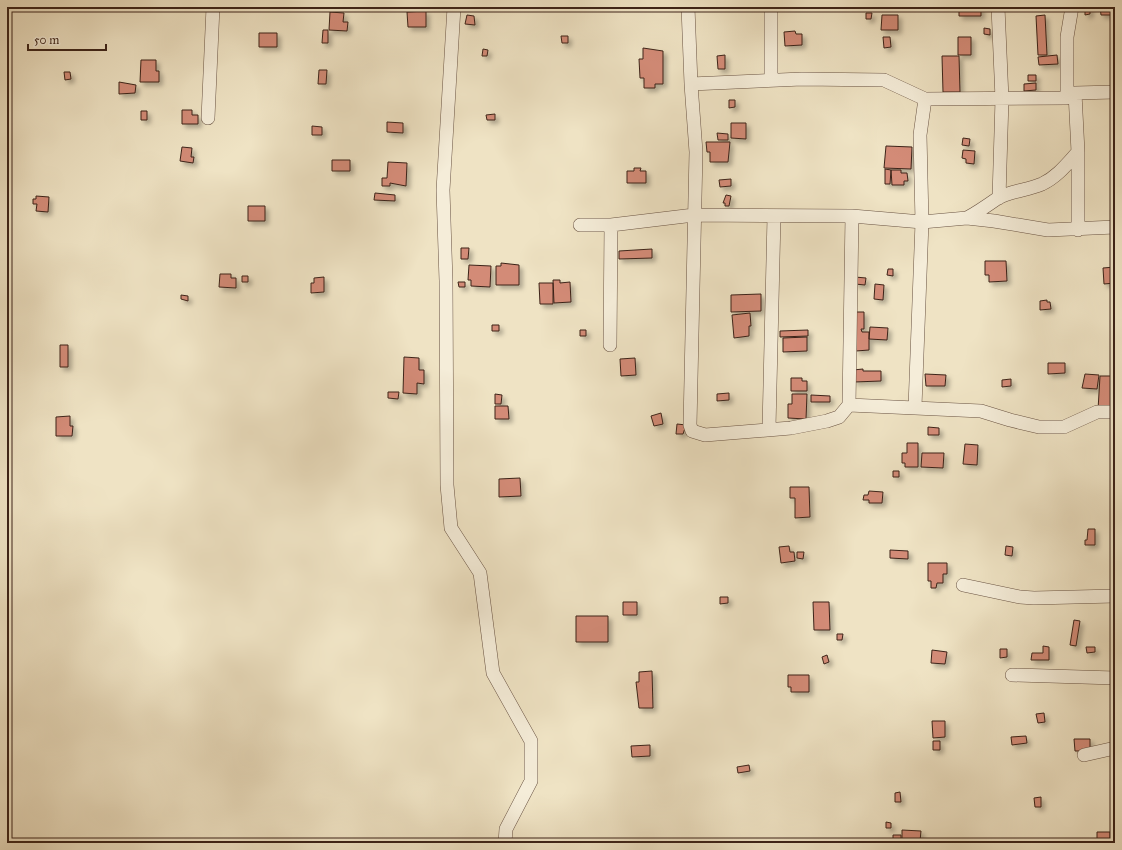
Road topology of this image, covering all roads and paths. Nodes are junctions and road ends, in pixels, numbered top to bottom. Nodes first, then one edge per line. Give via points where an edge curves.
1 (213, 7) edge
2 (454, 7) edge
3 (688, 7) edge
4 (771, 7) edge
5 (998, 7) edge
6 (1072, 7) edge
7 (771, 80) junction
8 (691, 84) junction
9 (1115, 92) edge
10 (1071, 95) junction
11 (925, 99) junction
12 (1002, 99) junction
13 (208, 118) dead end
14 (1078, 152) junction
15 (999, 198) junction
16 (694, 215) junction
17 (852, 216) junction
18 (774, 217) junction
19 (967, 218) junction
20 (922, 222) junction
21 (611, 224) junction
22 (580, 225) dead end
23 (1115, 227) edge
24 (1078, 230) junction
25 (610, 345) dead end
26 (849, 405) junction
27 (915, 407) junction
28 (1115, 412) edge
29 (769, 428) junction
30 (963, 586) dead end
31 (1115, 596) edge
32 (1012, 675) dead end
33 (1115, 678) edge
34 (1115, 748) edge
35 (1084, 755) dead end
36 (505, 843) edge

1 - 13 street
2 - 36 street via 443,190 447,485 451,528 480,573 493,673 532,741 531,781 506,829
3 - 8 street
4 - 7 street
5 - 12 street
6 - 10 street via 1067,37
7 - 8 street
7 - 11 street via 884,80
8 - 16 street via 696,152
9 - 10 street
10 - 12 street
10 - 14 street
11 - 12 street
11 - 20 street via 920,135
12 - 15 street
14 - 15 street via 1061,171 1046,181
14 - 24 street
15 - 19 street
16 - 18 street
16 - 21 street
16 - 29 street via 690,425 692,432 705,435
17 - 18 street
17 - 20 street
17 - 26 street
18 - 29 street
19 - 20 street
19 - 24 street via 1048,230
20 - 27 street
21 - 22 street
21 - 25 street
23 - 24 street
26 - 27 street
26 - 29 street via 839,417 827,421 791,428
27 - 28 street via 981,411 1039,426 1064,426 1097,412
30 - 31 street via 1034,598
32 - 33 street
34 - 35 street

